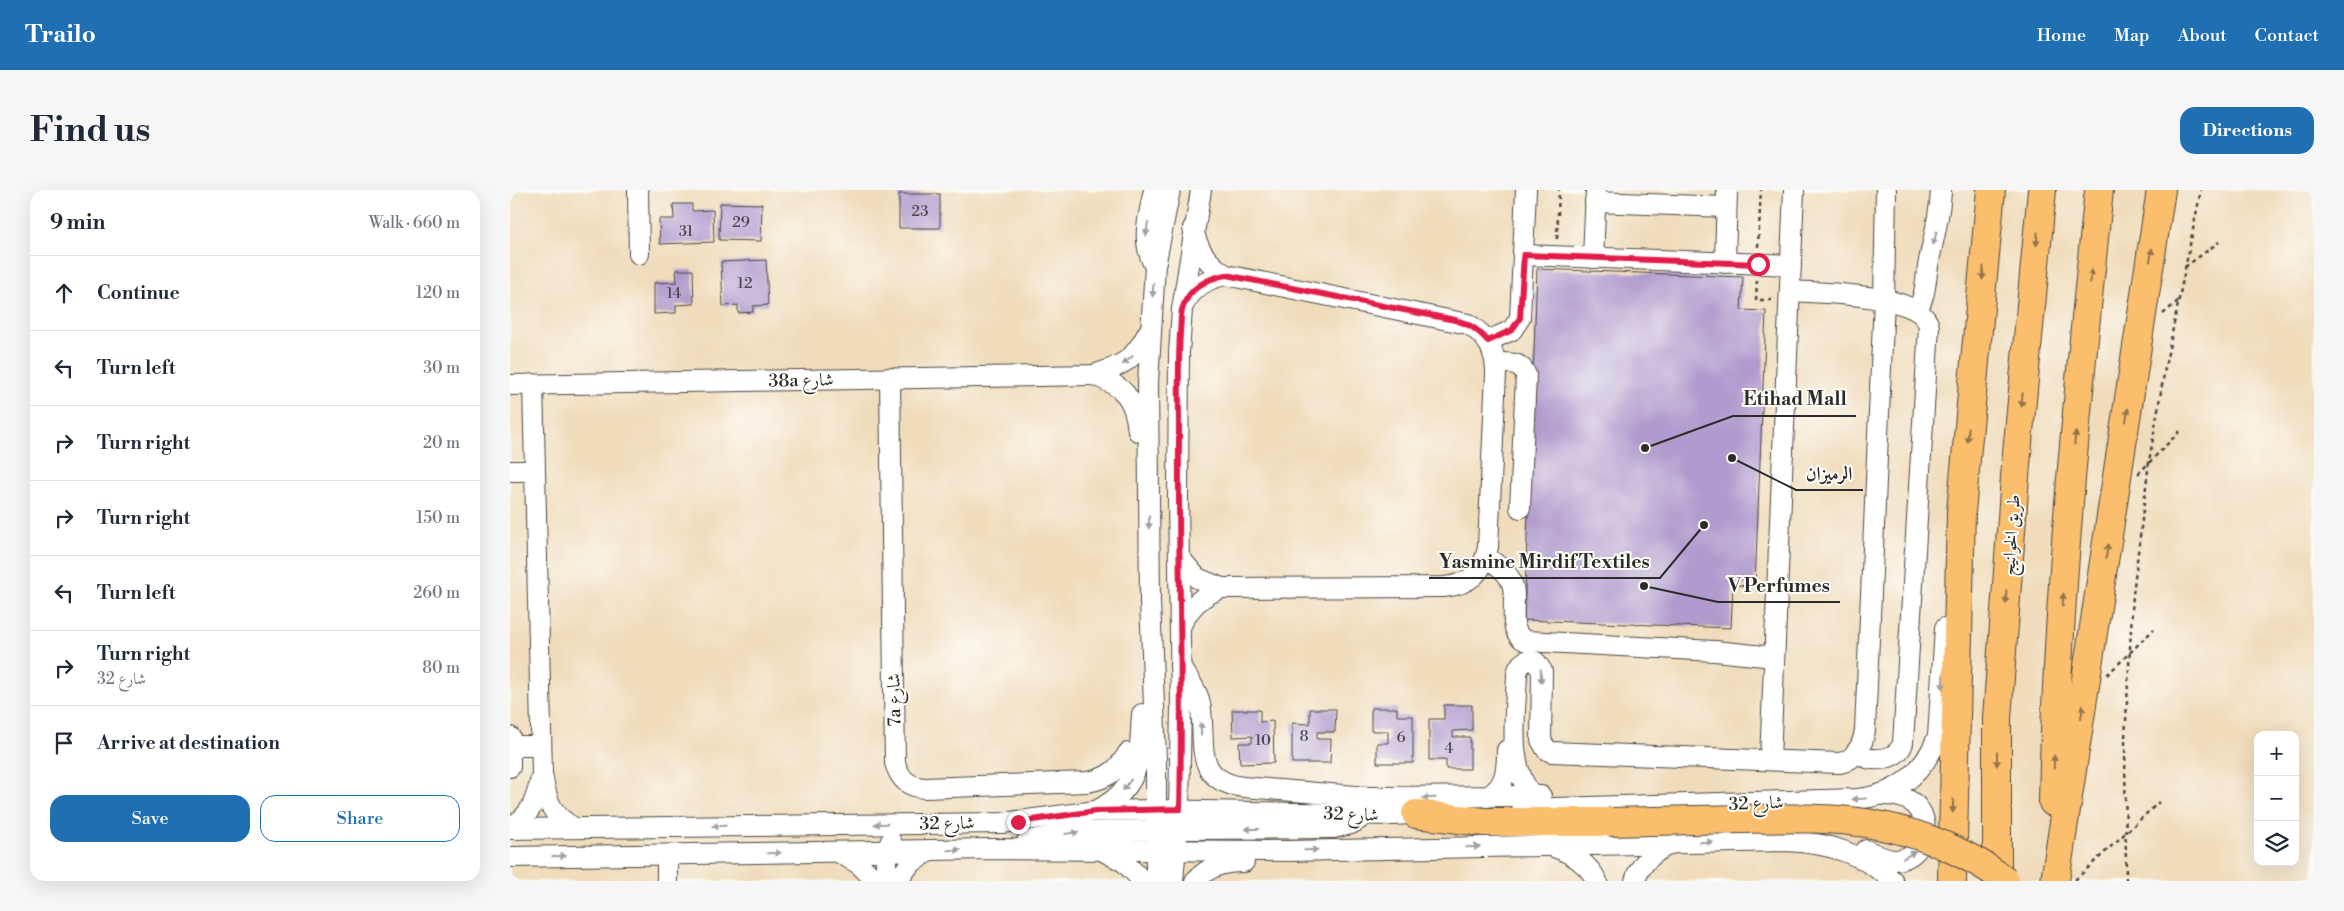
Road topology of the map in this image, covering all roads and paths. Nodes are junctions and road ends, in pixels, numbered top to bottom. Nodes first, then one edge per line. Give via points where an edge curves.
1 (638, 190) edge
2 (1154, 190) edge
3 (1170, 190) edge
4 (1201, 190) edge
5 (1526, 190) edge
6 (1559, 190) edge
7 (1794, 190) edge
8 (1886, 190) edge
9 (1941, 190) edge
10 (1991, 190) edge
11 (2042, 190) edge
12 (2099, 190) edge
13 (2161, 190) edge
14 (2201, 190) edge
15 (1595, 196) edge
16 (1727, 199) edge
17 (1193, 228) junction
18 (2219, 242) dead end
19 (639, 254) dead end
20 (1524, 255) junction
21 (1552, 256) junction
22 (1593, 258) junction
23 (1725, 263) junction
24 (1791, 265) junction
25 (1155, 266) junction
26 (2184, 268) junction
27 (1226, 275) junction
28 (1790, 291) junction
29 (2178, 301) junction
30 (1884, 307) junction
31 (1182, 308) junction
32 (1914, 310) junction
33 (2158, 318) dead end
34 (1151, 328) junction
35 (1488, 341) junction
36 (1496, 363) junction
37 (1093, 375) junction
38 (890, 378) junction
39 (534, 384) junction
40 (510, 385) edge
41 (2182, 429) dead end
42 (2149, 462) junction
43 (510, 471) edge
44 (535, 471) junction
45 (2133, 478) dead end
46 (1149, 493) junction
47 (1520, 508) dead end
48 (1961, 512) junction
49 (1179, 557) junction
50 (1486, 557) junction
51 (1222, 588) junction
52 (1180, 627) junction
53 (2154, 629) dead end
54 (1520, 639) junction
55 (1152, 653) junction
56 (2129, 653) junction
57 (1774, 657) junction
58 (2090, 661) junction
59 (1180, 666) junction
60 (1181, 708) junction
61 (510, 738) edge
62 (510, 746) edge
63 (541, 746) junction
64 (1856, 752) junction
65 (1128, 753) dead end
66 (1770, 760) junction
67 (510, 767) edge
68 (542, 773) junction
69 (1883, 795) junction
70 (1533, 796) junction
71 (1487, 797) junction
72 (2159, 802) dead end
73 (1722, 804) junction
74 (1180, 809) junction
75 (1096, 811) junction
76 (1303, 812) junction
77 (1367, 814) junction
78 (1416, 814) junction
79 (1156, 819) junction
80 (1002, 823) junction
81 (510, 828) edge
82 (575, 828) junction
83 (2125, 833) junction
84 (1674, 843) junction
85 (1813, 843) junction
86 (1169, 844) junction
87 (1550, 846) junction
88 (990, 849) junction
89 (1101, 850) junction
90 (1288, 850) junction
91 (836, 851) junction
92 (929, 851) junction
93 (886, 852) junction
94 (667, 855) junction
95 (510, 857) edge
96 (667, 881) edge
97 (876, 881) edge
98 (886, 881) edge
99 (897, 881) edge
100 (1143, 881) edge
101 (1156, 881) edge
102 (1173, 881) edge
103 (1195, 881) edge
104 (1597, 881) edge
105 (1635, 881) edge
106 (1893, 881) edge
107 (1952, 881) edge
108 (1997, 881) edge
109 (2006, 881) edge
110 (2053, 881) edge
111 (2074, 881) edge
112 (2126, 881) edge

1 - 19 street
2 -> 25 street via 1146,235 1148,251
3 - 25 street
4 - 17 street
5 - 20 street
6 - 21 path via 1557,239 1552,239
7 - 24 street
8 - 30 street
9 -> 32 street via 1926,291
10 -> 48 highway
11 -> 108 highway, طريق الخوانيج via 2016,464 1997,718
110 -> 12 highway via 2055,711 2072,464
58 -> 13 highway
14 - 26 path
15 - 16 street
15 - 22 street
16 - 23 street
17 - 27 street via 1203,256
17 - 31 street
18 - 26 path
20 - 21 street
20 - 35 street via 1520,318 1512,330
21 - 22 street
22 - 23 street
23 - 24 street
24 - 28 street
25 -> 34 street
26 - 29 path
27 - 31 street via 1199,285
27 - 35 street via 1455,320 1479,331
28 - 30 street
28 - 57 street
29 - 33 path
29 - 42 path
30 - 32 street via 1895,314
30 - 64 street via 1865,730 1863,742
31 - 49 street
32 - 64 street via 1926,317 1929,327 1903,743 1899,752 1888,758 1865,758
34 -> 37 street, 38a شارع via 1139,350 1124,364
34 - 46 street
35 - 36 street
36 - 47 street via 1517,364 1526,375
36 - 50 street
37 - 38 street, 38a شارع
37 - 46 street, 38a شارع via 1118,387 1135,408 1141,462
38 - 39 street, 38a شارع
38 - 65 street, 7a شارع via 895,764 902,779 924,788 1087,782 1109,775
39 - 40 street, 38a شارع
39 - 44 street
41 - 42 path
42 - 45 path
42 - 56 path
43 - 44 street
44 - 63 street
46 -> 55 street
48 -> 69 street, شارع 32 via 1946,590 1938,736 1933,751 1918,772
48 -> 107 highway
49 - 51 street via 1197,578
49 - 52 street
50 - 51 street via 1477,573 1462,584 1453,586
50 - 54 street via 1506,572 1514,586 1515,630
51 - 52 street via 1196,602
52 - 59 street
53 - 56 path
54 - 57 street
54 - 71 street via 1508,662 1506,775 1499,788
55 -> 75 street via 1144,686 1137,767 1125,789
55 - 79 street
56 - 58 path via 2105,677 2102,660
56 - 83 path
57 - 66 street
110 -> 58 highway
59 - 60 street
71 -> 59 street via 1369,797 1226,783 1211,772 1202,755 1199,700
60 - 74 street
60 - 76 street via 1190,760 1200,781 1229,798 1279,801
61 - 62 street
62 - 63 street
62 - 67 street
63 - 68 street
64 - 66 street via 1849,760 1840,763
70 -> 66 street via 1519,776 1515,760 1517,674 1526,661 1536,662 1542,671 1541,734 1543,745 1551,752
68 - 81 street via 534,804
68 - 82 street via 545,794 553,811
69 -> 73 street, شارع 32 via 1857,799
85 -> 69 street via 1850,845 1894,860 1912,855 1924,840 1925,821 1921,812 1907,799
70 - 71 street
70 - 73 street via 1667,797
72 - 83 path
73 - 78 street, شارع 32
74 - 76 street, شارع 32
74 - 79 street via 1169,821
74 - 86 street
75 - 79 street, شارع 32
75 - 80 street, شارع 32
76 - 77 street, شارع 32
77 - 78 street, شارع 32
77 -> 86 street via 1351,824 1333,828 1188,830
78 - 109 highway, bridge via 1484,822 1822,818 1860,821 1898,828 1934,840 1969,857
79 - 86 street
88 -> 79 street
80 -> 82 street, شارع 32
80 - 93 street via 983,832 901,835 891,841
81 - 82 street, شارع 32
83 - 111 path
83 - 112 path
84 -> 85 street, شارع 32
84 - 87 street, شارع 32
84 - 105 street via 1650,856
85 - 106 street, شارع 32 via 1838,848 1861,858
86 - 89 street, شارع 32
86 - 90 street, شارع 32
86 - 101 street
86 - 102 street
90 -> 87 street, شارع 32
87 - 104 street via 1576,857
88 - 89 street, شارع 32
92 -> 88 street, شارع 32
89 - 100 street via 1124,862
90 - 103 street via 1264,860 1214,866
91 - 93 street, شارع 32
94 -> 91 street, شارع 32
91 - 97 street via 859,864
92 - 93 street, شارع 32
92 - 99 street via 910,864
93 - 98 street
95 -> 94 street, شارع 32
94 - 96 street

